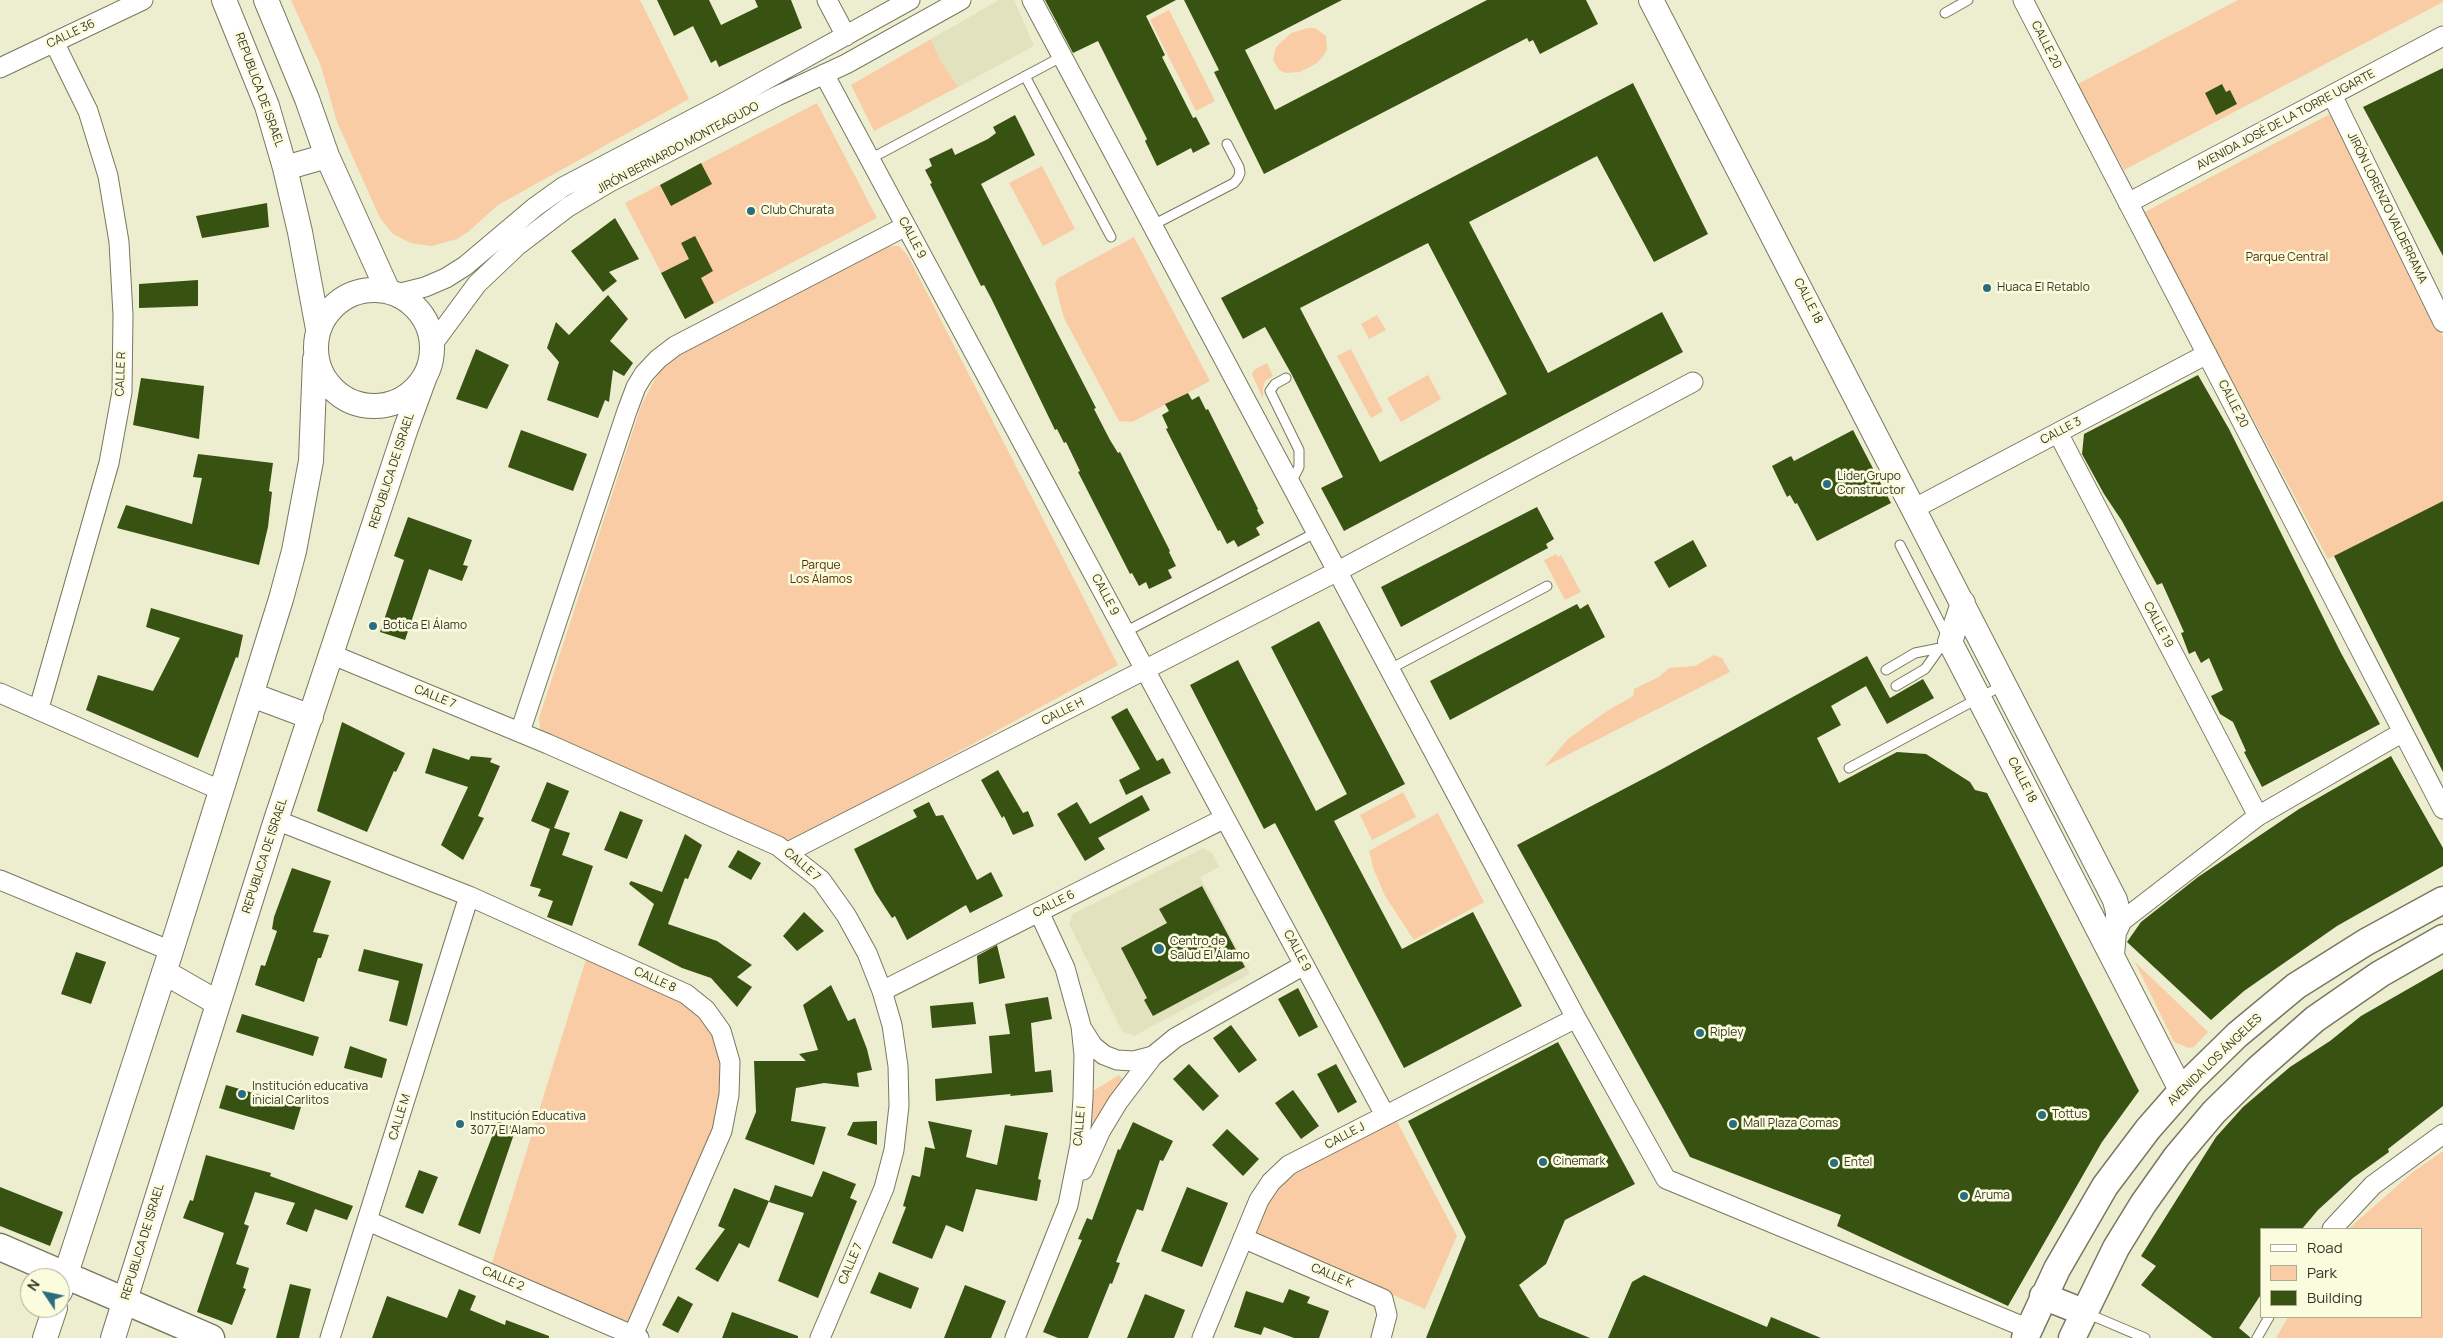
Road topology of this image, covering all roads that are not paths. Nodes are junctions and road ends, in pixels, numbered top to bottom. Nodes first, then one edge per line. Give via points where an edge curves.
1 (143, 0) edge
2 (224, 0) edge
3 (266, 0) edge
4 (827, 0) edge
5 (910, 0) edge
6 (961, 0) edge
7 (1032, 0) edge
8 (1652, 0) edge
9 (1968, 0) edge
10 (2023, 0) edge
11 (1945, 13) dead end
12 (846, 36) junction
13 (2443, 36) edge
14 (54, 42) junction
15 (1063, 56) junction
16 (0, 68) edge
17 (824, 74) junction
18 (1025, 76) junction
19 (2332, 95) junction
20 (1227, 144) dead end
21 (328, 156) junction
22 (870, 159) junction
23 (285, 168) junction
24 (2128, 203) junction
25 (1153, 225) junction
26 (906, 226) junction
27 (1111, 237) dead end
28 (392, 293) junction
29 (2443, 322) edge
30 (318, 329) junction
31 (432, 345) junction
32 (2207, 354) junction
33 (315, 359) junction
34 (425, 376) junction
35 (1286, 378) dead end
36 (1694, 382) dead end
37 (2058, 433) junction
38 (1291, 483) junction
39 (1915, 508) junction
40 (1317, 532) junction
41 (1900, 545) dead end
42 (1338, 571) junction
43 (1547, 586) dead end
44 (1963, 603) junction
45 (1125, 632) junction
46 (1945, 645) junction
47 (333, 655) junction
48 (1390, 669) junction
49 (1145, 670) junction
50 (1886, 670) dead end
51 (2004, 684) junction
52 (1896, 686) dead end
53 (0, 692) edge
54 (252, 695) junction
55 (1979, 698) junction
56 (39, 708) junction
57 (312, 716) junction
58 (520, 732) junction
59 (2403, 732) junction
60 (1849, 768) dead end
61 (220, 790) junction
62 (2443, 809) edge
63 (2258, 816) junction
64 (1225, 818) junction
65 (276, 820) junction
66 (788, 852) junction
67 (0, 880) edge
68 (469, 896) junction
69 (2443, 900) edge
70 (1039, 912) junction
71 (2118, 924) junction
72 (2443, 938) edge
73 (2112, 955) junction
74 (167, 962) junction
75 (1304, 965) junction
76 (882, 991) junction
77 (218, 1003) junction
78 (1576, 1018) junction
79 (1081, 1026) junction
80 (1153, 1056) junction
81 (2181, 1090) junction
82 (1385, 1115) junction
83 (2443, 1134) edge
84 (1068, 1205) junction
85 (368, 1221) junction
86 (2333, 1228) edge
87 (1243, 1238) junction
88 (0, 1247) edge
89 (36, 1268) edge
90 (68, 1268) edge
91 (70, 1286) edge
92 (2043, 1296) junction
93 (124, 1301) junction
94 (2083, 1312) junction
95 (52, 1318) edge
96 (2268, 1318) edge
97 (2027, 1334) edge
98 (636, 1337) edge
99 (45, 1338) edge
100 (114, 1338) edge
101 (211, 1338) edge
102 (330, 1338) edge
103 (820, 1338) edge
104 (1015, 1338) edge
105 (1202, 1338) edge
106 (1381, 1338) edge
107 (2072, 1338) edge
108 (2143, 1338) edge
109 (2257, 1338) edge

1 - 14 street, CALLE 36
2 - 23 street, REPUBLICA DE ISRAEL via 267,106
3 - 21 street
4 - 12 street
5 - 12 street, JIRÓN BERNARDO MONTEAGUDO
6 - 17 street, JIRÓN BERNARDO MONTEAGUDO
7 - 15 street
8 - 39 street, CALLE 18
9 - 11 lane
10 - 24 street, CALLE 20
12 - 28 street, JIRÓN BERNARDO MONTEAGUDO via 563,187 446,278 425,287
13 - 19 street, AVENIDA JOSÉ DE LA TORRE UGARTE
14 - 16 street, CALLE 36
14 - 56 street, CALLE R via 88,111 108,176 119,242 123,315 122,392 109,463
15 - 18 lane
15 - 25 street
17 - 22 street, CALLE 9
17 - 31 street, JIRÓN BERNARDO MONTEAGUDO via 608,183 568,207 517,246 477,284
18 - 22 lane
18 - 27 lane
19 - 24 street, AVENIDA JOSÉ DE LA TORRE UGARTE
19 - 29 street, JIRÓN LORENZO VALDERRAMA
20 - 25 lane via 1239,167 1240,173 1234,183
21 - 23 street
21 - 28 street
22 - 26 street, CALLE 9
23 - 30 street, REPUBLICA DE ISRAEL
24 - 32 street, CALLE 20
25 - 38 street
26 - 45 street, CALLE 9
26 - 58 street via 675,346 644,374 627,411
28 - 30 street via 370,290 353,294 338,303
28 - 31 street via 411,302 422,314
30 - 33 street
31 - 34 street via 431,361
32 - 37 street, CALLE 3
32 - 59 street, CALLE 20
33 - 34 street via 329,386 344,398 361,405 380,406 398,401 413,391
33 - 54 street via 311,461 305,502 282,599
34 - 47 street, REPUBLICA DE ISRAEL
35 - 38 lane via 1274,384 1270,391 1300,450 1299,467
36 - 42 street, CALLE H
37 - 39 street, CALLE 3
37 - 63 street, CALLE 19
38 - 40 street
39 - 44 street, CALLE 18
40 - 42 street
40 - 45 lane
41 - 46 lane
42 - 48 street
42 - 49 street, CALLE H
43 - 48 lane
44 - 46 street
44 - 51 street, CALLE 18
45 - 49 street, CALLE 9
46 - 50 lane via 1916,653
46 - 52 lane via 1925,669
46 - 55 street, CALLE 18
47 - 57 street, REPUBLICA DE ISRAEL
47 - 58 street, CALLE 7
48 - 78 street
49 - 64 street, CALLE 9
49 - 66 street, CALLE H
51 - 55 lane
51 - 71 street, CALLE 18 via 2115,900
53 - 56 street
54 - 57 street
54 - 61 street
55 - 60 lane
55 - 73 street, CALLE 18
56 - 61 street
57 - 65 street, REPUBLICA DE ISRAEL
58 - 66 street, CALLE 7
59 - 62 street, CALLE 20
59 - 63 street
61 - 74 street
63 - 71 street
64 - 70 street, CALLE 6
64 - 75 street, CALLE 9
65 - 68 street, CALLE 8
65 - 77 street, REPUBLICA DE ISRAEL
66 - 76 street, CALLE 7 via 821,880 846,915 867,953
67 - 74 street
68 - 85 street, CALLE M
68 - 98 street, CALLE 8 via 686,994 706,1010 721,1031 730,1062 729,1095 722,1131
69 - 81 main road, AVENIDA LOS ÁNGELES via 2366,942 2296,986 2237,1035
70 - 76 street, CALLE 6
70 - 79 street, CALLE I via 1065,968
71 - 73 street, CALLE 18
72 - 94 main road via 2380,974 2315,1019 2214,1112 2143,1204
73 - 81 street, CALLE 18
74 - 77 street
74 - 90 street
75 - 80 street via 1175,1038
75 - 82 street, CALLE 9
76 - 103 street, CALLE 7 via 892,1025 898,1066 899,1106 894,1150 884,1188
77 - 93 street, REPUBLICA DE ISRAEL
78 - 82 street, CALLE J
78 - 97 street via 1666,1179
79 - 80 street via 1093,1046 1104,1055 1134,1061
79 - 84 street, CALLE I via 1084,1055 1080,1145
80 - 84 street via 1101,1130
81 - 92 main road, AVENIDA LOS ÁNGELES via 2105,1186
82 - 87 street, CALLE J via 1289,1165 1271,1182 1259,1200
83 - 86 street via 2373,1185
84 - 104 street, CALLE I
85 - 98 street, CALLE 2
85 - 102 street, CALLE M
87 - 105 street, CALLE J
87 - 106 street, CALLE K via 1382,1299 1387,1315
88 - 89 main road
91 - 93 main road
92 - 94 main road
92 - 97 main road, AVENIDA LOS ÁNGELES
93 - 100 street, REPUBLICA DE ISRAEL
93 - 101 main road
94 - 107 main road
94 - 108 lane
95 - 99 street
96 - 109 lane

